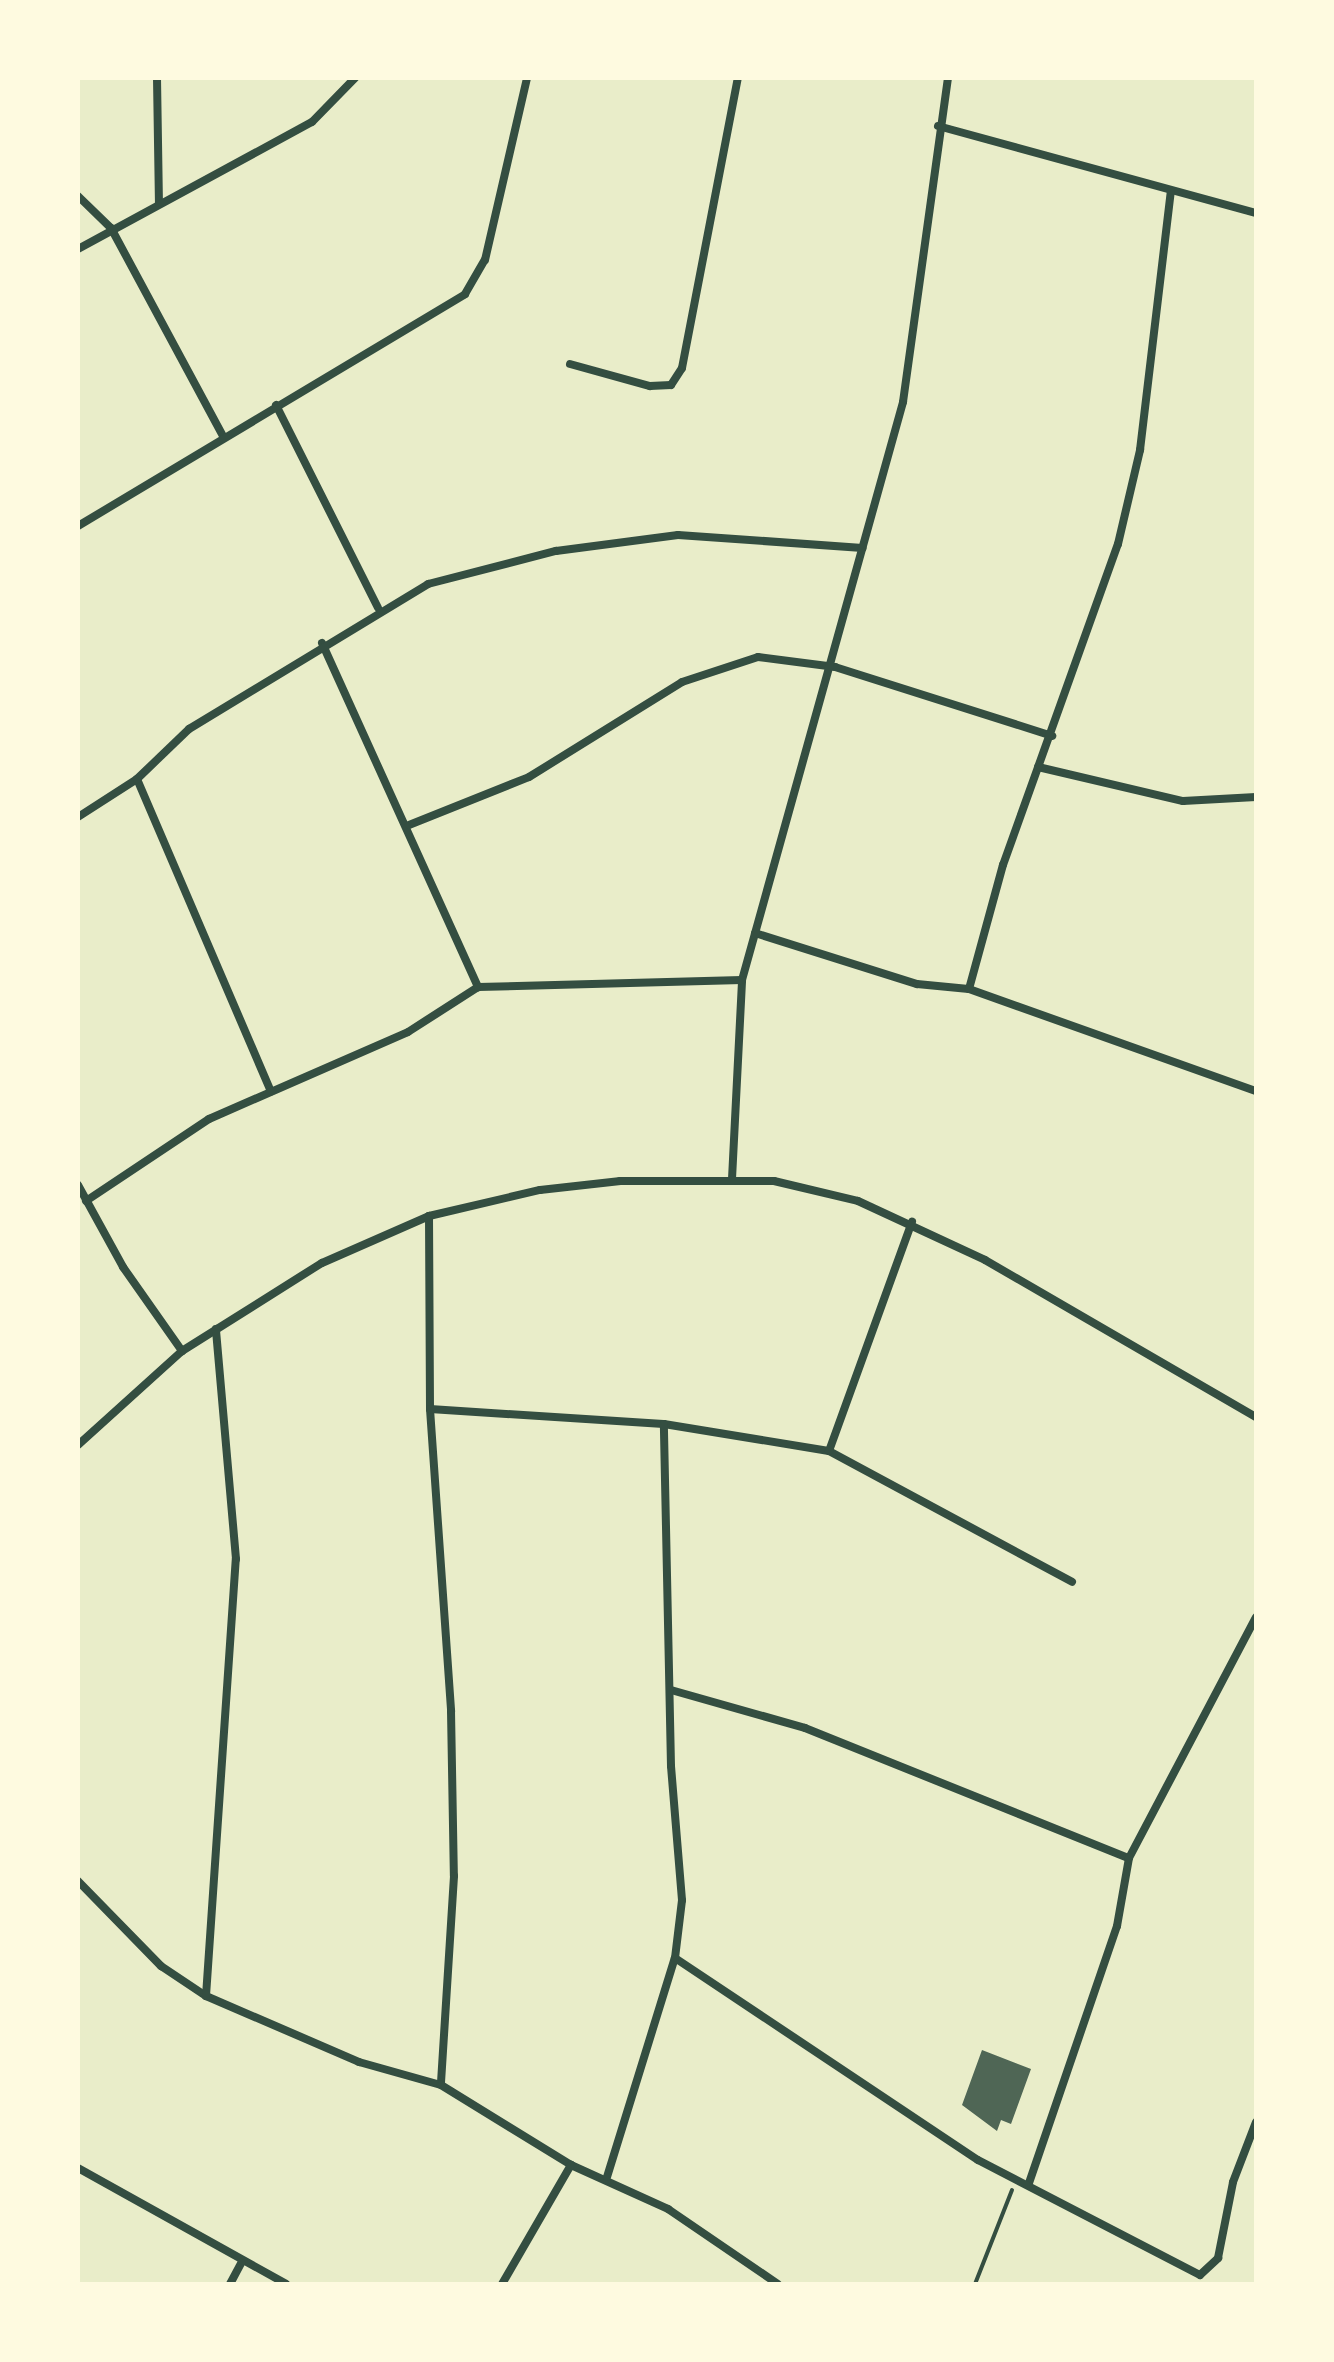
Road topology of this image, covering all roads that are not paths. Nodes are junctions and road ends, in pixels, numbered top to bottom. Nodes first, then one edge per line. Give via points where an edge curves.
1 (157, 78) edge
2 (355, 78) edge
3 (527, 78) edge
4 (738, 78) edge
5 (948, 78) edge
6 (938, 126) junction
7 (1171, 191) junction
8 (78, 196) edge
9 (159, 204) junction
10 (1256, 213) edge
11 (111, 228) junction
12 (78, 249) edge
13 (570, 364) dead end
14 (276, 405) junction
15 (224, 438) junction
16 (78, 526) edge
17 (863, 548) junction
18 (378, 608) junction
19 (322, 643) junction
20 (835, 667) junction
21 (1052, 736) junction
22 (1038, 767) junction
23 (137, 779) junction
24 (1256, 797) edge
25 (78, 817) edge
26 (409, 825) junction
27 (755, 933) junction
28 (742, 980) junction
29 (478, 987) junction
30 (969, 989) junction
31 (271, 1091) junction
32 (1256, 1091) edge
33 (732, 1179) junction
34 (78, 1185) edge
35 (86, 1201) junction
36 (429, 1216) junction
37 (912, 1222) junction
38 (216, 1329) junction
39 (182, 1351) junction
40 (430, 1409) junction
41 (1256, 1417) edge
42 (664, 1424) junction
43 (78, 1445) edge
44 (829, 1451) junction
45 (1072, 1582) dead end
46 (1256, 1617) edge
47 (671, 1690) junction
48 (1129, 1858) junction
49 (78, 1881) edge
50 (675, 1958) junction
51 (206, 1996) junction
52 (441, 2085) junction
53 (1256, 2122) edge
54 (571, 2165) junction
55 (78, 2168) edge
56 (607, 2177) junction
57 (1029, 2183) junction
58 (241, 2263) junction
59 (1200, 2275) junction
60 (230, 2284) edge
61 (286, 2284) edge
62 (502, 2284) edge
63 (778, 2284) edge
64 (1206, 2284) edge

1 - 9 street
2 - 9 street via 312,122
3 - 14 street via 475,281
4 - 13 street via 682,368 671,385 650,386
5 - 6 street
6 - 7 street
6 - 17 street via 912,353
7 - 10 street
7 - 21 street via 1140,450 1100,604
8 - 11 street
9 - 11 street
11 - 12 street
11 - 15 street
14 - 15 street
14 - 18 street
15 - 16 street
17 - 18 street via 702,536 642,539 453,575
17 - 20 street
18 - 19 street
19 - 23 street via 189,729
19 - 26 street
20 - 21 street
20 - 26 street via 779,657 716,668 632,709 529,777
20 - 27 street
21 - 22 street
22 - 24 street via 1183,801
22 - 30 street
23 - 25 street
23 - 31 street
26 - 29 street
27 - 28 street
27 - 30 street via 917,984
28 - 29 street
28 - 33 street
29 - 31 street via 408,1032
30 - 32 street
31 - 35 street via 209,1119
33 - 36 street via 582,1184
33 - 37 street via 821,1190
34 - 35 street
35 - 39 street
36 - 38 street via 322,1263
36 - 40 street
37 - 41 street
37 - 44 street
38 - 39 street
38 - 51 street via 236,1559
39 - 43 street
40 - 42 street
40 - 52 street via 451,1711 454,1876
42 - 44 street
42 - 47 street
44 - 45 street
46 - 48 street
47 - 48 street via 805,1728
47 - 50 street via 682,1900
48 - 57 street via 1117,1926
49 - 51 street via 161,1966
50 - 56 street
50 - 57 street via 931,2131
51 - 52 street via 359,2062
52 - 54 street
53 - 59 street via 1233,2182 1218,2258
54 - 56 street
54 - 62 street
55 - 58 street
56 - 63 street via 668,2209
57 - 59 street
58 - 60 street
58 - 61 street
59 - 64 street

